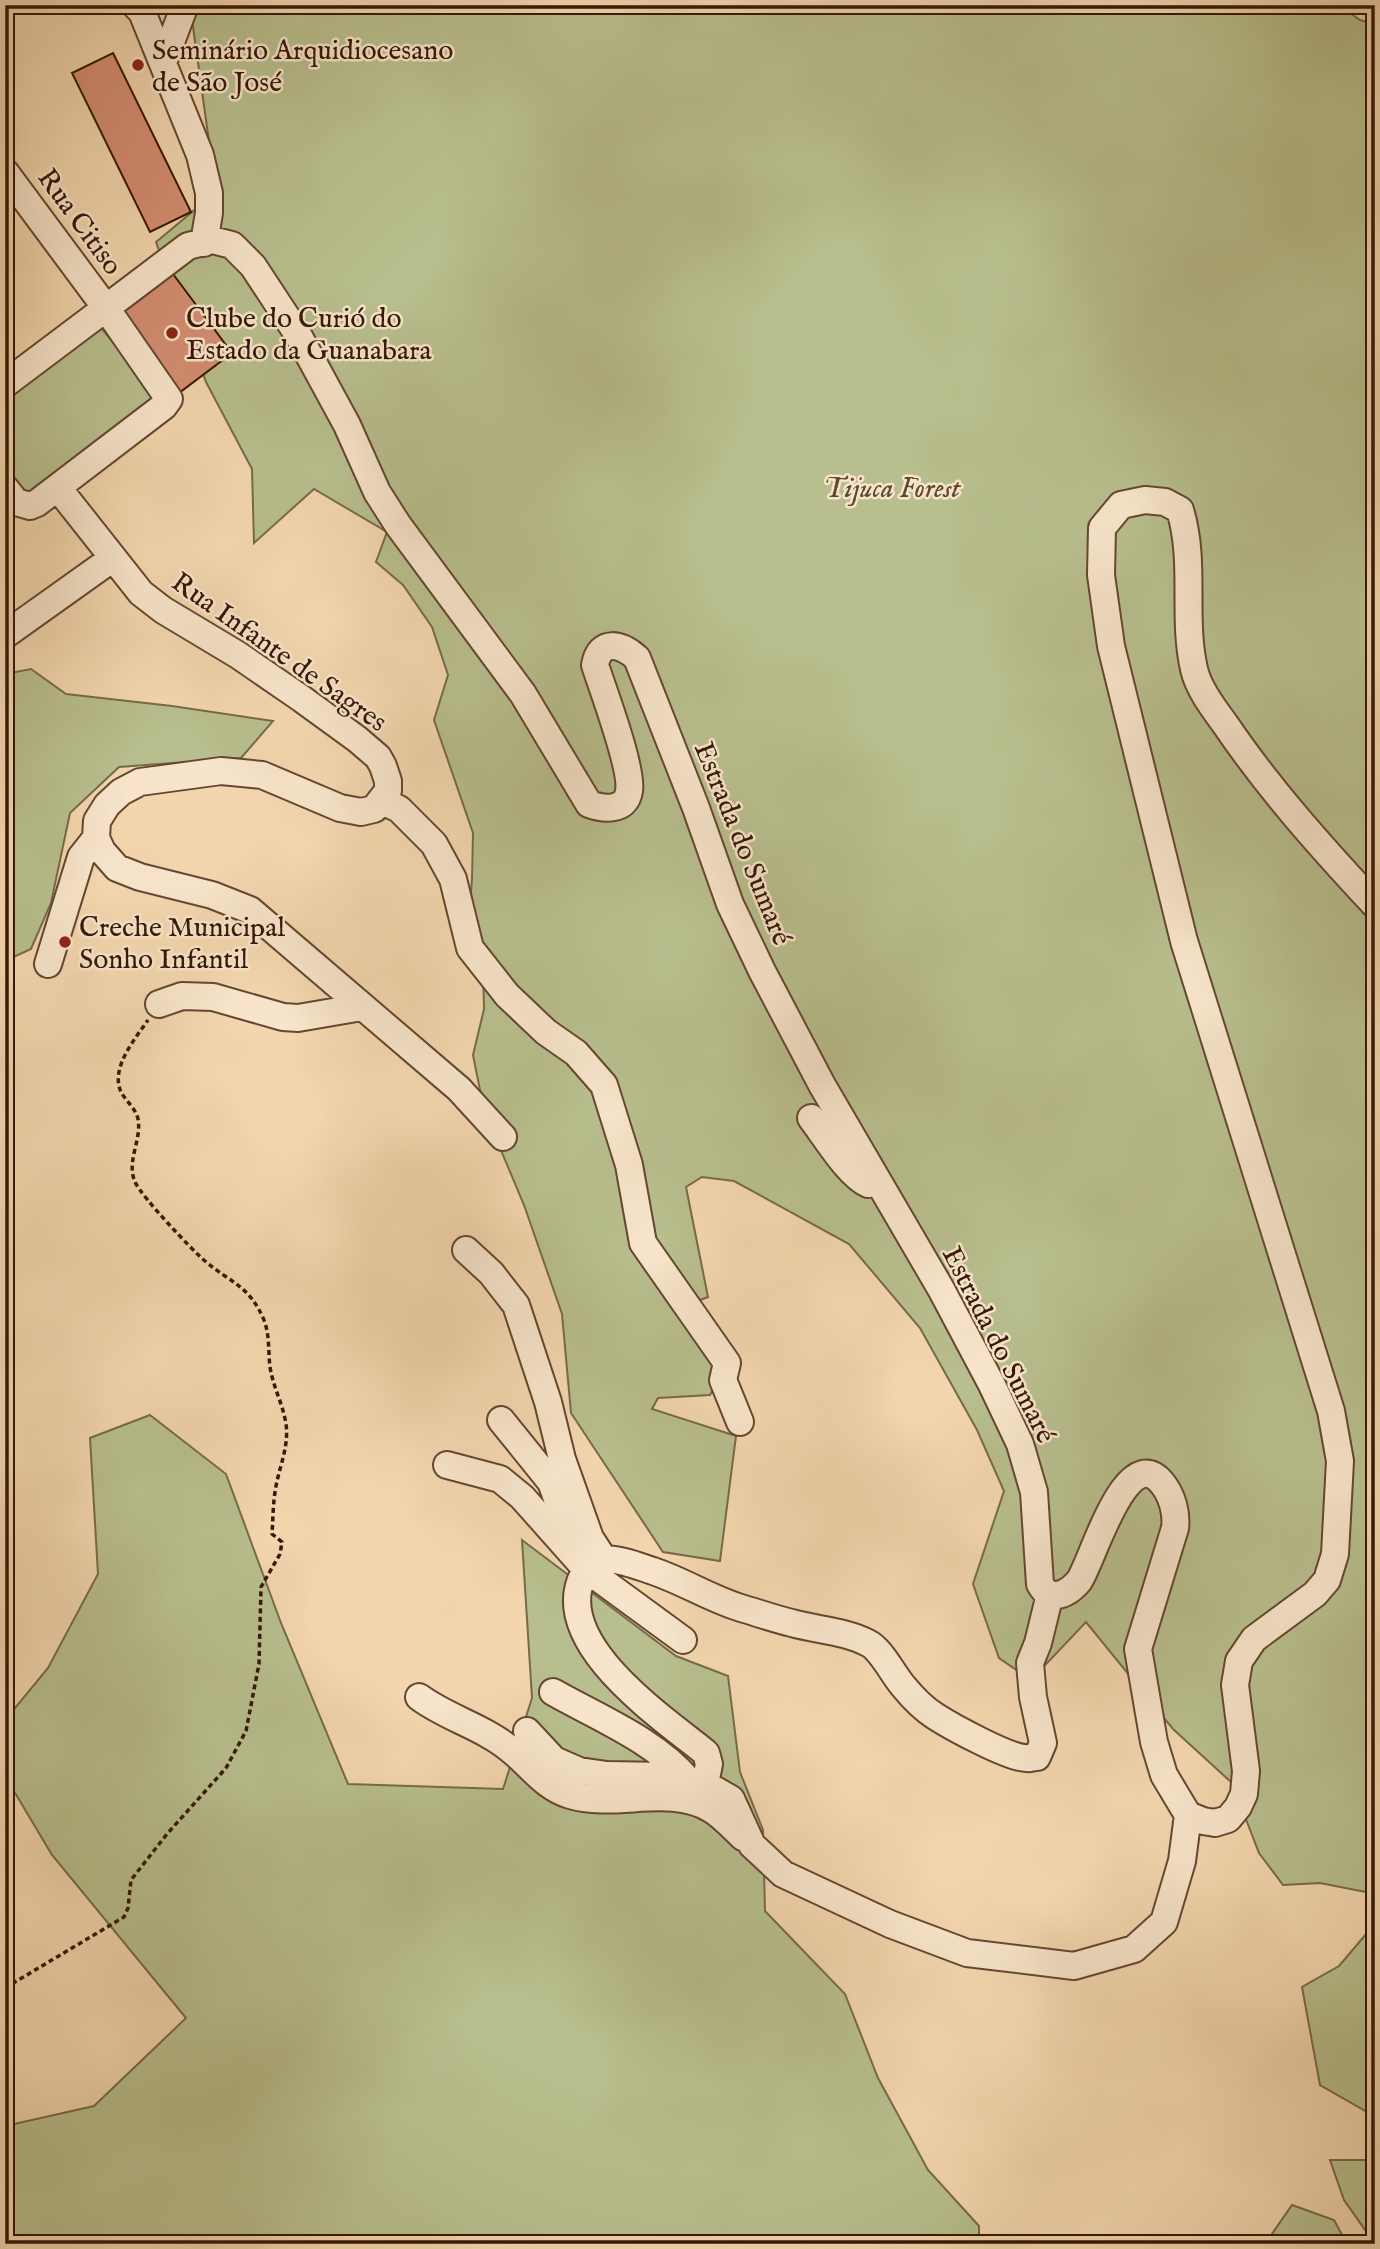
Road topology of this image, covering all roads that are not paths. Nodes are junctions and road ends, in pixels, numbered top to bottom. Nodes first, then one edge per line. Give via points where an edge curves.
1 (135, 5) edge
2 (185, 5) edge
3 (163, 63) junction
4 (5, 172) edge
5 (204, 243) junction
6 (106, 308) junction
7 (5, 384) edge
8 (5, 488) edge
9 (58, 488) junction
10 (113, 558) junction
11 (5, 635) edge
12 (382, 801) junction
13 (96, 838) junction
14 (1375, 905) edge
15 (48, 964) dead end
16 (159, 1004) road end
17 (362, 1007) junction
18 (811, 1118) dead end
19 (503, 1138) dead end
20 (880, 1186) junction
21 (466, 1250) dead end
22 (501, 1420) dead end
23 (740, 1422) dead end
24 (447, 1465) dead end
25 (594, 1563) junction
26 (1050, 1594) junction
27 (683, 1640) dead end
28 (553, 1692) dead end
29 (419, 1697) dead end
30 (527, 1731) dead end
31 (554, 1760) junction
32 (697, 1782) junction
33 (568, 1794) junction
34 (1188, 1815) junction
35 (750, 1843) junction

1 - 3 street
2 - 3 street
3 - 5 street via 200,155 209,193
4 - 6 street, Rua Citiso
5 - 6 street via 188,246
5 - 20 street, Estrada do Sumaré via 212,240 232,245 253,266 298,332 398,525 523,694 589,804 604,809 625,801 628,771 595,664 606,647 616,645 637,658 730,904 822,1085
6 - 7 street
6 - 9 street, Rua Citiso via 169,400
8 - 9 street via 16,502 30,506
9 - 10 street, Rua Infante de Sagres
10 - 11 street
10 - 12 street, Rua Infante de Sagres via 141,593 163,611 238,655 372,751 388,781
12 - 13 street via 374,809 360,811 340,808 262,775 222,771 178,775 140,782 121,792 97,821
12 - 23 street via 399,809 434,844 453,879 470,948 507,995 576,1053 604,1085 629,1165 643,1242 727,1363 723,1380
13 - 15 street via 81,858
13 - 17 street via 117,868 250,910
14 - 34 street via 1242,750 1194,671 1188,624 1191,579 1180,510 1165,502 1145,500 1121,505 1102,528 1101,575 1111,646 1184,941 1331,1411 1340,1461 1335,1554 1326,1580 1315,1594 1254,1639 1239,1661 1235,1685 1247,1771 1244,1794 1228,1819 1215,1823
16 - 17 street via 182,996 213,997 298,1018
17 - 19 street via 459,1089
18 - 20 street via 861,1181
20 - 26 street, Estrada do Sumaré via 947,1301 1020,1444 1034,1492 1041,1584
21 - 25 street via 516,1305
22 - 25 street via 551,1482 561,1510
24 - 25 street via 500,1479
25 - 26 street via 659,1573 738,1608 870,1643 933,1715 1026,1758 1037,1757 1043,1743 1030,1663
25 - 27 street
25 - 32 street via 576,1588 578,1616 590,1642 646,1707 706,1753 709,1764
26 - 34 street via 1066,1592 1081,1578 1120,1493 1134,1477 1157,1477 1177,1514 1138,1649 1154,1742 1164,1774
28 - 32 street via 651,1747
29 - 33 street via 511,1749 550,1786
30 - 31 street
31 - 32 street via 579,1771
31 - 33 street via 550,1779
32 - 35 street via 731,1799
33 - 35 street via 694,1800 714,1810
34 - 35 street via 1182,1861 1164,1922 1134,1949 1074,1966 967,1953 890,1924 783,1874

